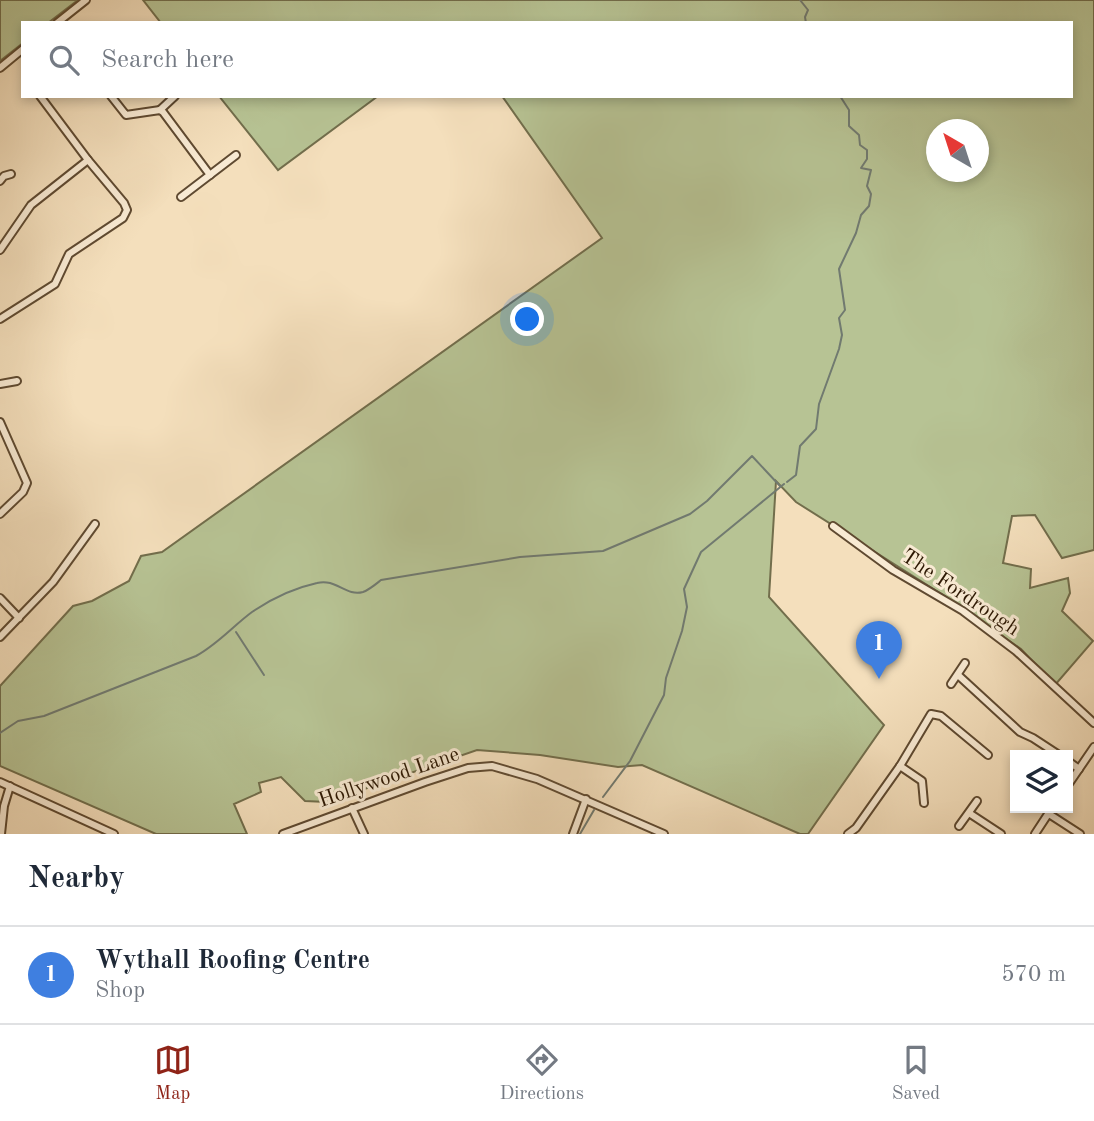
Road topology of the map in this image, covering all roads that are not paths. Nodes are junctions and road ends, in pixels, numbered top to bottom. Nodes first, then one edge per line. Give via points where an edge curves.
1 (86, 0) edge
2 (60, 21) edge
3 (21, 51) edge
4 (0, 68) edge
5 (42, 98) edge
6 (113, 98) edge
7 (173, 98) edge
8 (160, 110) junction
9 (236, 155) dead end
10 (88, 160) junction
11 (211, 175) junction
12 (181, 197) dead end
13 (0, 250) edge
14 (0, 318) edge
15 (17, 382) dead end
16 (0, 384) edge
17 (0, 422) edge
18 (0, 514) edge
19 (95, 524) dead end
20 (834, 526) dead end
21 (0, 598) edge
22 (19, 618) junction
23 (0, 637) edge
24 (965, 663) dead end
25 (958, 675) junction
26 (951, 684) dead end
27 (1094, 723) edge
28 (1094, 747) edge
29 (987, 750) dead end
30 (1051, 750) edge
31 (1073, 765) edge
32 (900, 766) junction
33 (1079, 769) junction
34 (1073, 778) edge
35 (0, 782) edge
36 (10, 786) junction
37 (586, 799) junction
38 (977, 801) dead end
39 (924, 803) dead end
40 (352, 808) junction
41 (969, 813) junction
42 (1050, 813) edge
43 (1054, 813) edge
44 (959, 826) dead end
45 (1, 834) edge
46 (114, 834) edge
47 (283, 834) edge
48 (364, 834) edge
49 (573, 834) edge
50 (664, 834) edge
51 (848, 834) edge
52 (1001, 834) edge
53 (1035, 834) edge
54 (1080, 834) edge

1 - 2 street
3 - 4 street
5 - 10 street
6 - 8 street via 126,115
7 - 8 street
8 - 11 street
9 - 11 street
10 - 13 street via 31,205
10 - 14 street via 124,203 123,218 69,254 55,284
11 - 12 street
15 - 16 street
17 - 18 street via 27,483
19 - 22 street via 53,582
20 - 27 street, The Fordrough via 1016,651
21 - 22 street
22 - 23 street
24 - 25 street
25 - 26 street
25 - 30 street via 1020,733
28 - 33 street
29 - 32 street via 935,713
31 - 33 street
32 - 39 street via 922,781
32 - 51 street
33 - 34 street
35 - 36 street
36 - 45 street
36 - 46 street
37 - 40 street, Hollywood Lane via 504,768 482,766
37 - 49 street
37 - 50 street, Hollywood Lane
38 - 41 street
40 - 47 street, Hollywood Lane
40 - 48 street
41 - 44 street
41 - 52 street
42 - 53 street
43 - 54 street

